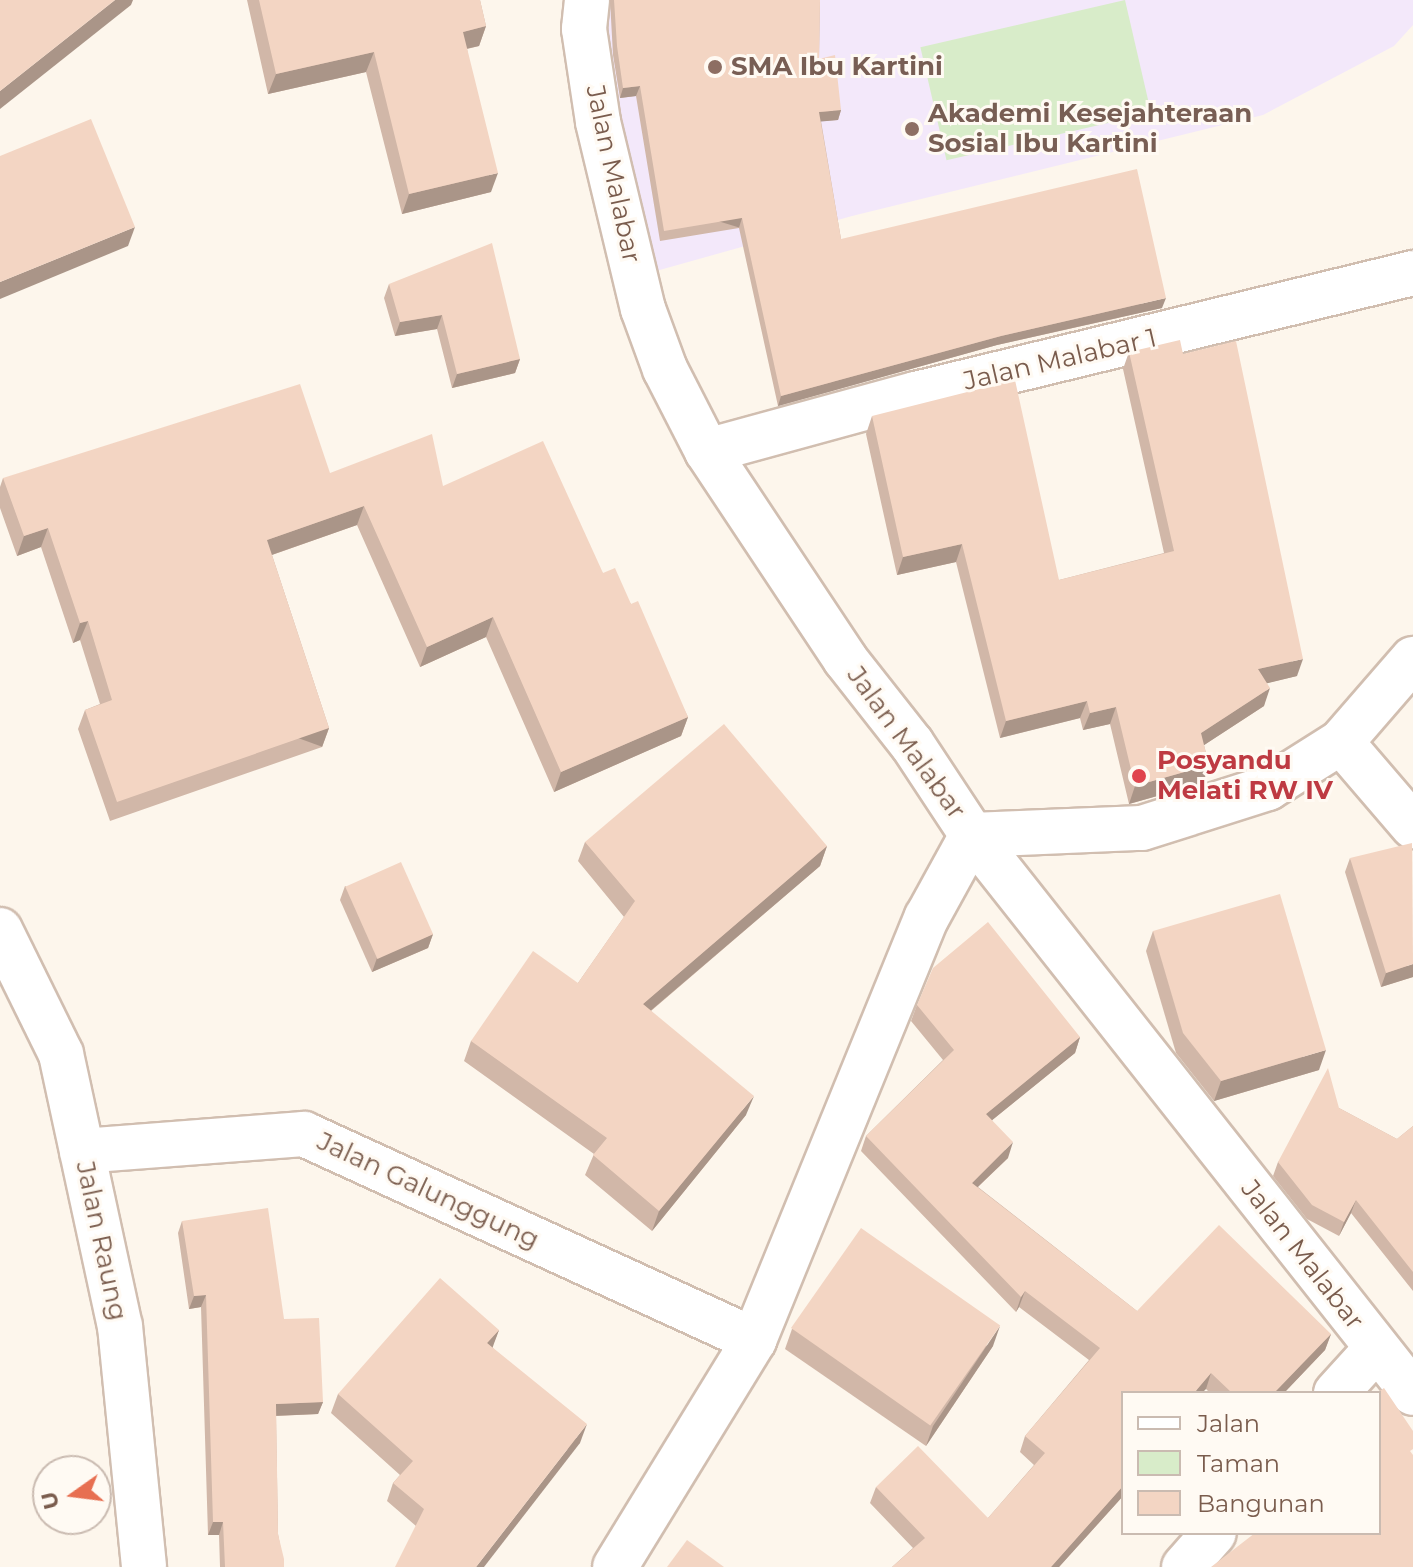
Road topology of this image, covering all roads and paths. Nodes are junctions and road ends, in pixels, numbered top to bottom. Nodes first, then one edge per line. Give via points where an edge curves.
1 (587, 0) edge
2 (1413, 273) edge
3 (707, 451) junction
4 (1413, 659) edge
5 (1341, 742) junction
6 (1413, 826) edge
7 (972, 835) junction
8 (0, 930) edge
9 (82, 1151) junction
10 (754, 1340) junction
11 (1376, 1349) junction
12 (1338, 1391) edge
13 (1413, 1393) edge
14 (1212, 1535) edge
15 (144, 1567) edge
16 (615, 1567) edge
17 (1184, 1567) edge

1 - 3 street, Jalan Malabar via 584,29 598,122 643,309 665,369
2 - 3 street, Jalan Malabar 1 via 916,394
3 - 7 street, Jalan Malabar via 845,659 912,744
4 - 5 street
5 - 6 street
5 - 7 street via 1268,788 1191,816 1142,828
7 - 10 street via 927,917
7 - 11 street, Jalan Malabar
8 - 9 street, Jalan Raung via 61,1054
9 - 10 street, Jalan Galunggung via 304,1134
9 - 15 street, Jalan Raung via 120,1326
10 - 16 street
11 - 12 street
11 - 13 street, Jalan Malabar
14 - 17 street

